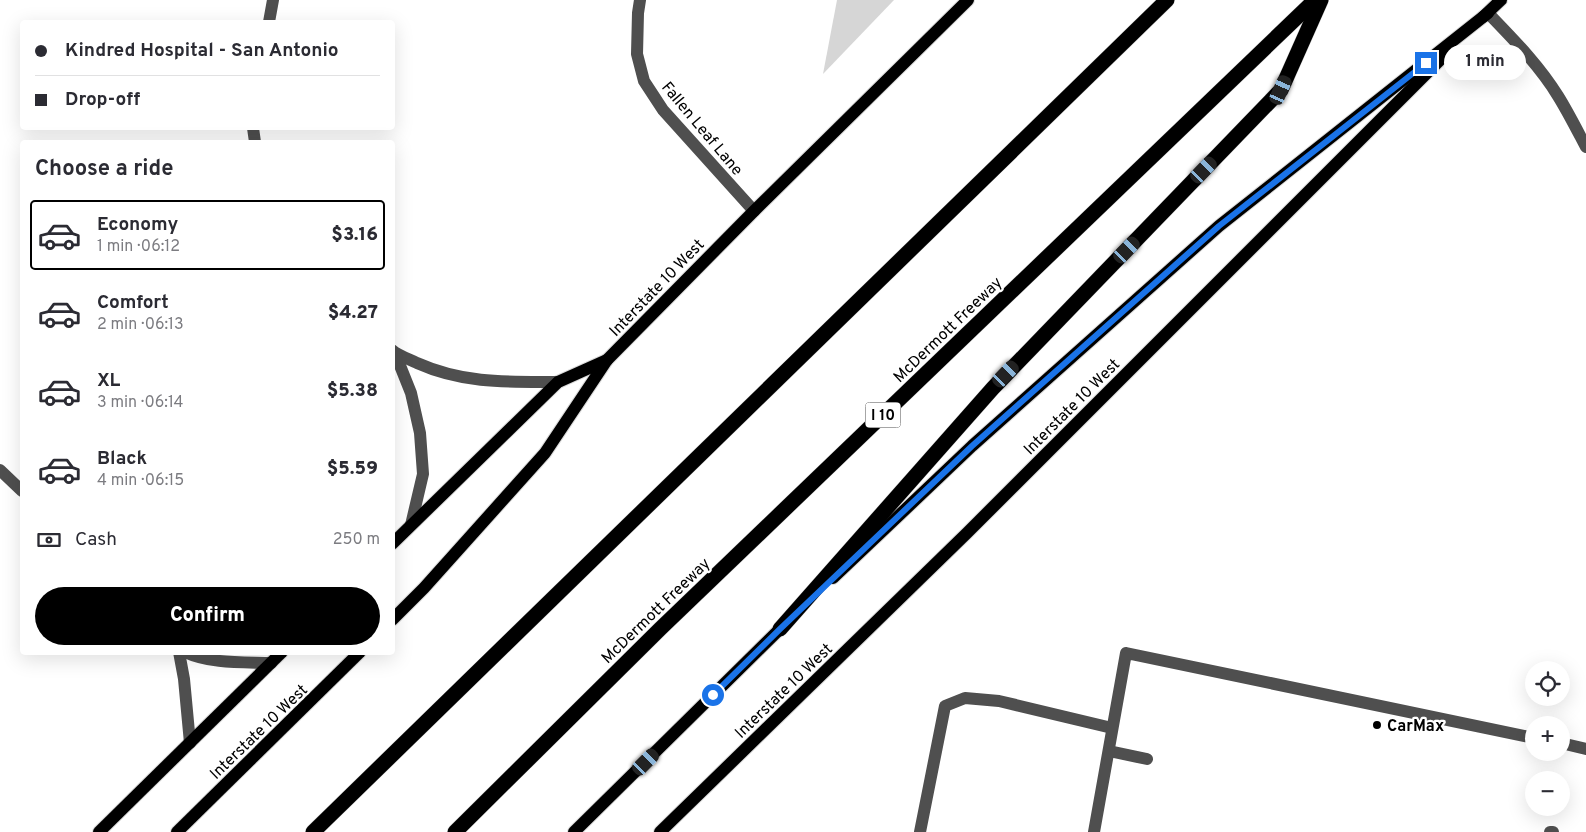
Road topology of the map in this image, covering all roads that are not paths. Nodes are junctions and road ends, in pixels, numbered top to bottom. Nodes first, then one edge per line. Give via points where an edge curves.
1 (274, 0) edge
2 (640, 0) edge
3 (968, 0) edge
4 (1168, 0) edge
5 (1315, 0) edge
6 (1321, 0) edge
7 (1501, 0) edge
8 (1488, 13) junction
9 (269, 20) edge
10 (1586, 147) edge
11 (754, 211) junction
12 (395, 351) edge
13 (395, 353) edge
14 (607, 360) junction
15 (558, 382) junction
16 (0, 470) edge
17 (20, 489) edge
18 (411, 525) junction
19 (395, 541) edge
20 (395, 617) edge
21 (780, 629) junction
22 (180, 655) edge
23 (191, 655) edge
24 (279, 655) edge
25 (357, 655) edge
26 (271, 663) junction
27 (1112, 728) junction
28 (1525, 736) edge
29 (190, 743) junction
30 (1570, 746) edge
31 (1586, 749) edge
32 (1109, 751) junction
33 (1147, 759) dead end
34 (99, 832) edge
35 (178, 832) edge
36 (313, 832) edge
37 (455, 832) edge
38 (574, 832) edge
39 (660, 832) edge
40 (920, 832) edge
41 (1094, 832) edge

1 - 9 street
2 - 11 street, Fallen Leaf Lane via 637,54 644,81 663,110
3 - 11 main road, Interstate 10 West
4 - 36 highway
5 - 37 highway, McDermott Freeway / I 10 via 660,629
6 - 21 highway via 1281,90 993,388
7 - 8 main road, Interstate 10 West
8 - 10 street via 1519,45 1558,95
8 - 21 main road via 1219,226 972,446
8 - 39 main road, Interstate 10 West via 967,533
11 - 14 main road, Interstate 10 West
12 - 15 street via 435,370 466,379
13 - 18 street via 411,393 420,433 423,474
14 - 15 main road
14 - 20 main road, Interstate 10 West via 545,453
15 - 18 main road
16 - 17 street
18 - 19 main road
21 - 38 main road
22 - 29 street
23 - 26 street via 228,662
24 - 26 main road
25 - 35 main road, Interstate 10 West
26 - 29 main road
27 - 28 street via 1126,653
27 - 32 street
27 - 40 street via 999,701 965,698 945,706
29 - 34 main road
30 - 31 street
32 - 33 street
32 - 41 street

